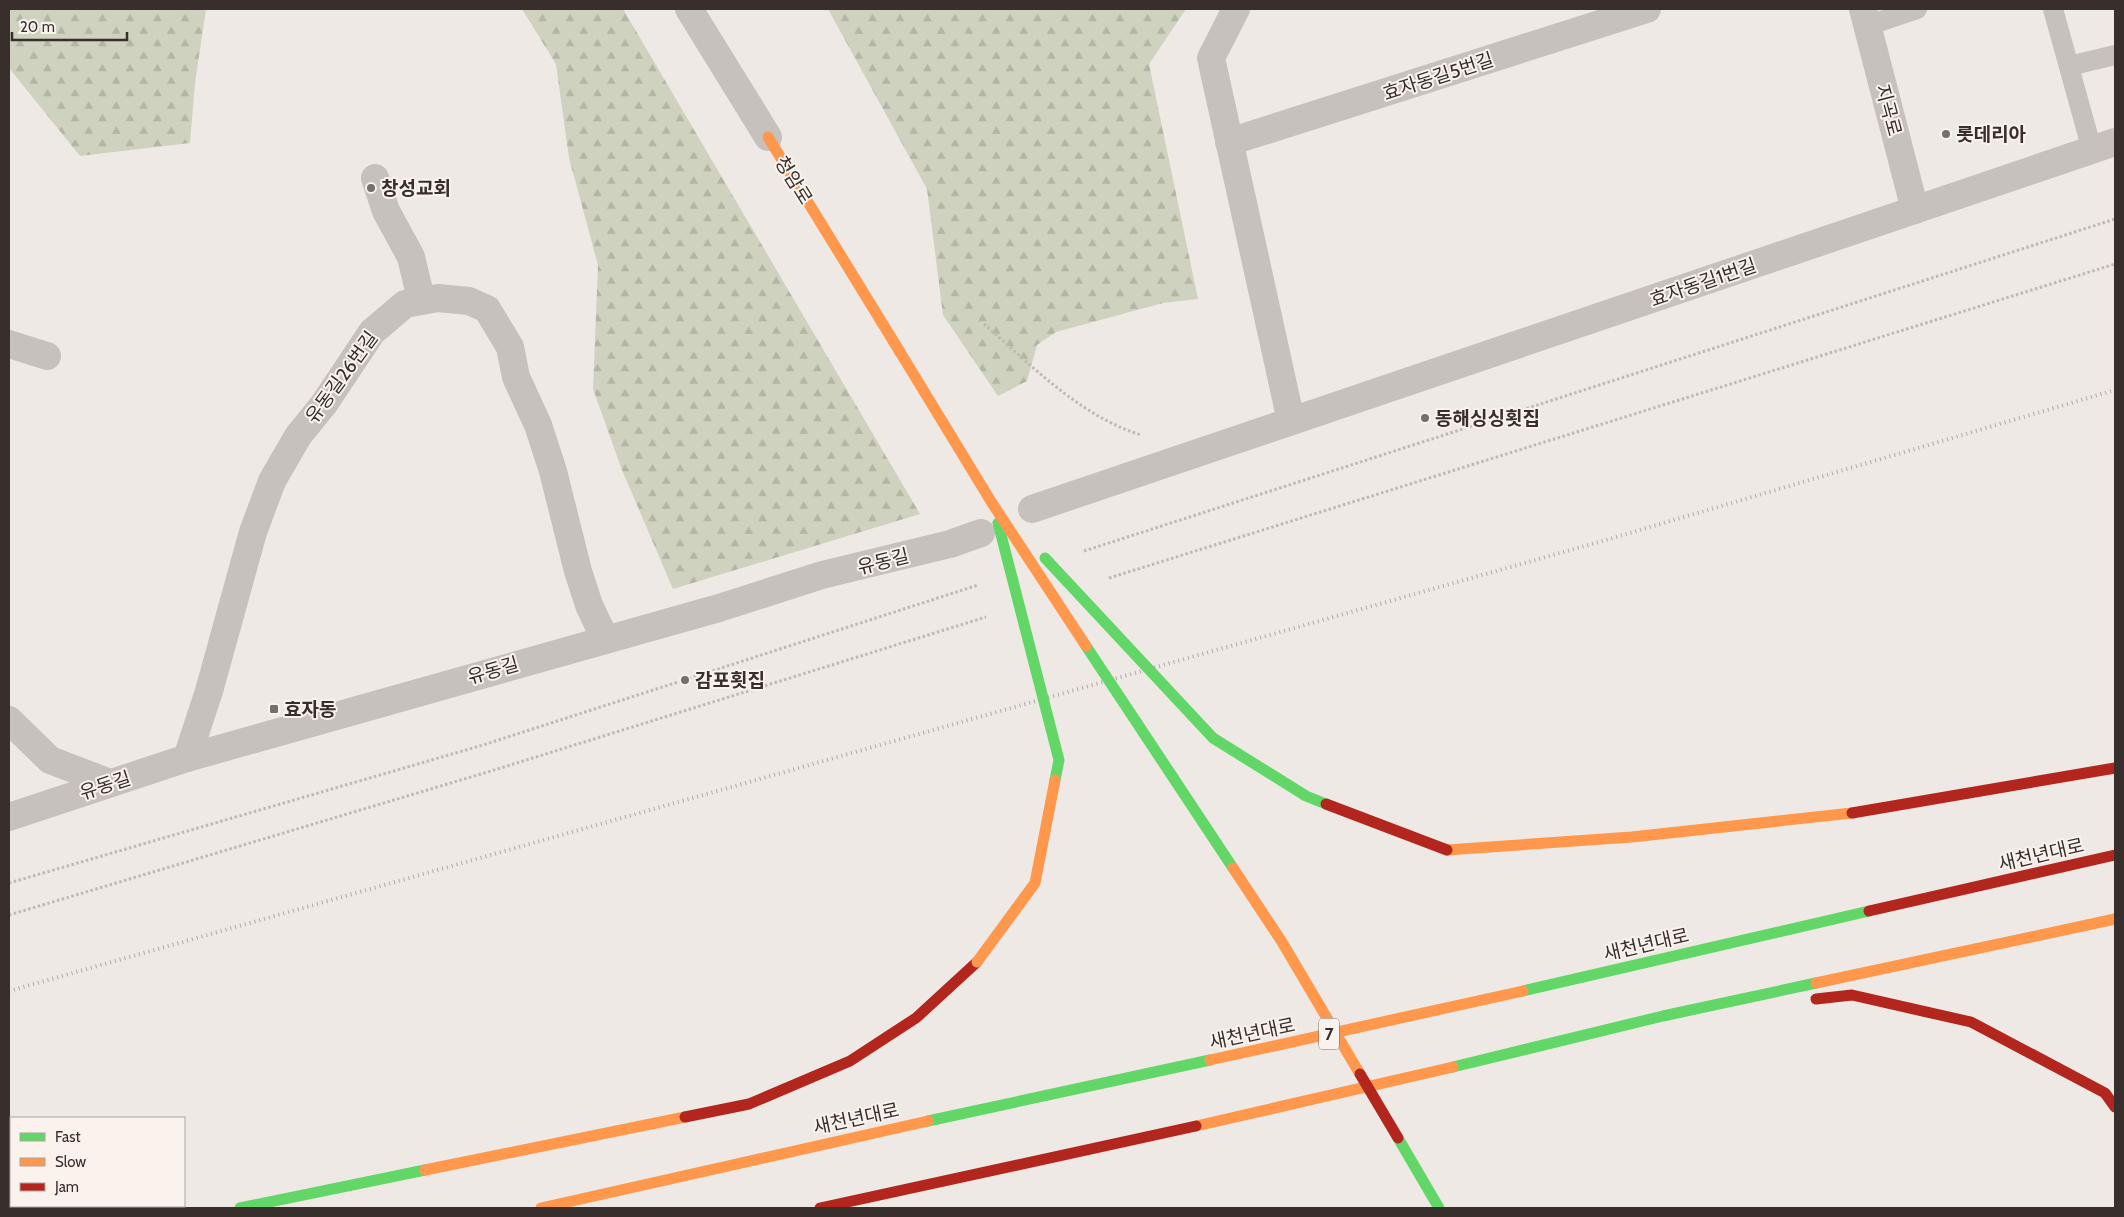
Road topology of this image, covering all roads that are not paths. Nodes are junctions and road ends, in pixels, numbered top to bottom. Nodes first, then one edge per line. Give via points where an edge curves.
1 (689, 9) edge
2 (1236, 9) edge
3 (1647, 9) edge
4 (1917, 9) edge
5 (2053, 9) edge
6 (1865, 17) edge
7 (2115, 55) edge
8 (2069, 66) junction
9 (768, 137) joint
10 (1229, 142) junction
11 (2104, 146) edge
12 (375, 178) dead end
13 (1915, 210) junction
14 (421, 299) junction
15 (9, 344) edge
16 (47, 356) dead end
17 (1291, 422) junction
18 (992, 503) junction
19 (1032, 509) dead end
20 (981, 533) dead end
21 (605, 639) junction
22 (9, 720) edge
23 (187, 758) junction
24 (2115, 768) edge
25 (110, 783) junction
26 (9, 817) edge
27 (2115, 855) edge
28 (2115, 919) edge
29 (1805, 1000) dead end
30 (1786, 1002) dead end
31 (1663, 1016) junction
32 (2115, 1107) edge
33 (240, 1208) edge
34 (541, 1208) edge
35 (820, 1208) edge
36 (1439, 1208) edge

1 - 9 street, 청암로
2 - 10 street via 1210,58
3 - 10 street, 효자동길5번길
4 - 6 lane
5 - 8 lane
6 - 13 street, 지곡로
7 - 8 lane
8 - 11 lane
9 - 18 main road, 청암로, bridge
10 - 17 street
11 - 13 street, 효자동길1번길
12 - 14 street via 386,211 411,257
13 - 17 street, 효자동길1번길
14 - 21 street, 유동길26번길 via 469,301 487,309 510,347 516,377 538,425 553,471 589,605
14 - 23 street, 유동길26번길 via 405,304 372,332 324,404 298,436 272,481 253,532
15 - 16 street
17 - 19 street
18 - 24 main road, bridge via 1213,738 1306,796 1447,850 1632,837 1873,811
18 - 33 main road, bridge via 1059,760 1035,883 977,962 916,1018 850,1061 750,1104
18 - 36 main road, bridge via 1282,942
20 - 21 street, 유동길
21 - 23 street, 유동길
22 - 25 street via 50,760
23 - 25 street, 유동길
25 - 26 street, 유동길
27 - 34 main road, 새천년대로 / 7 via 1477,1002 788,1150
28 - 31 main road
29 - 32 main road via 1852,995 1971,1022 2104,1093
30 - 31 main road
31 - 35 main road via 1340,1095

